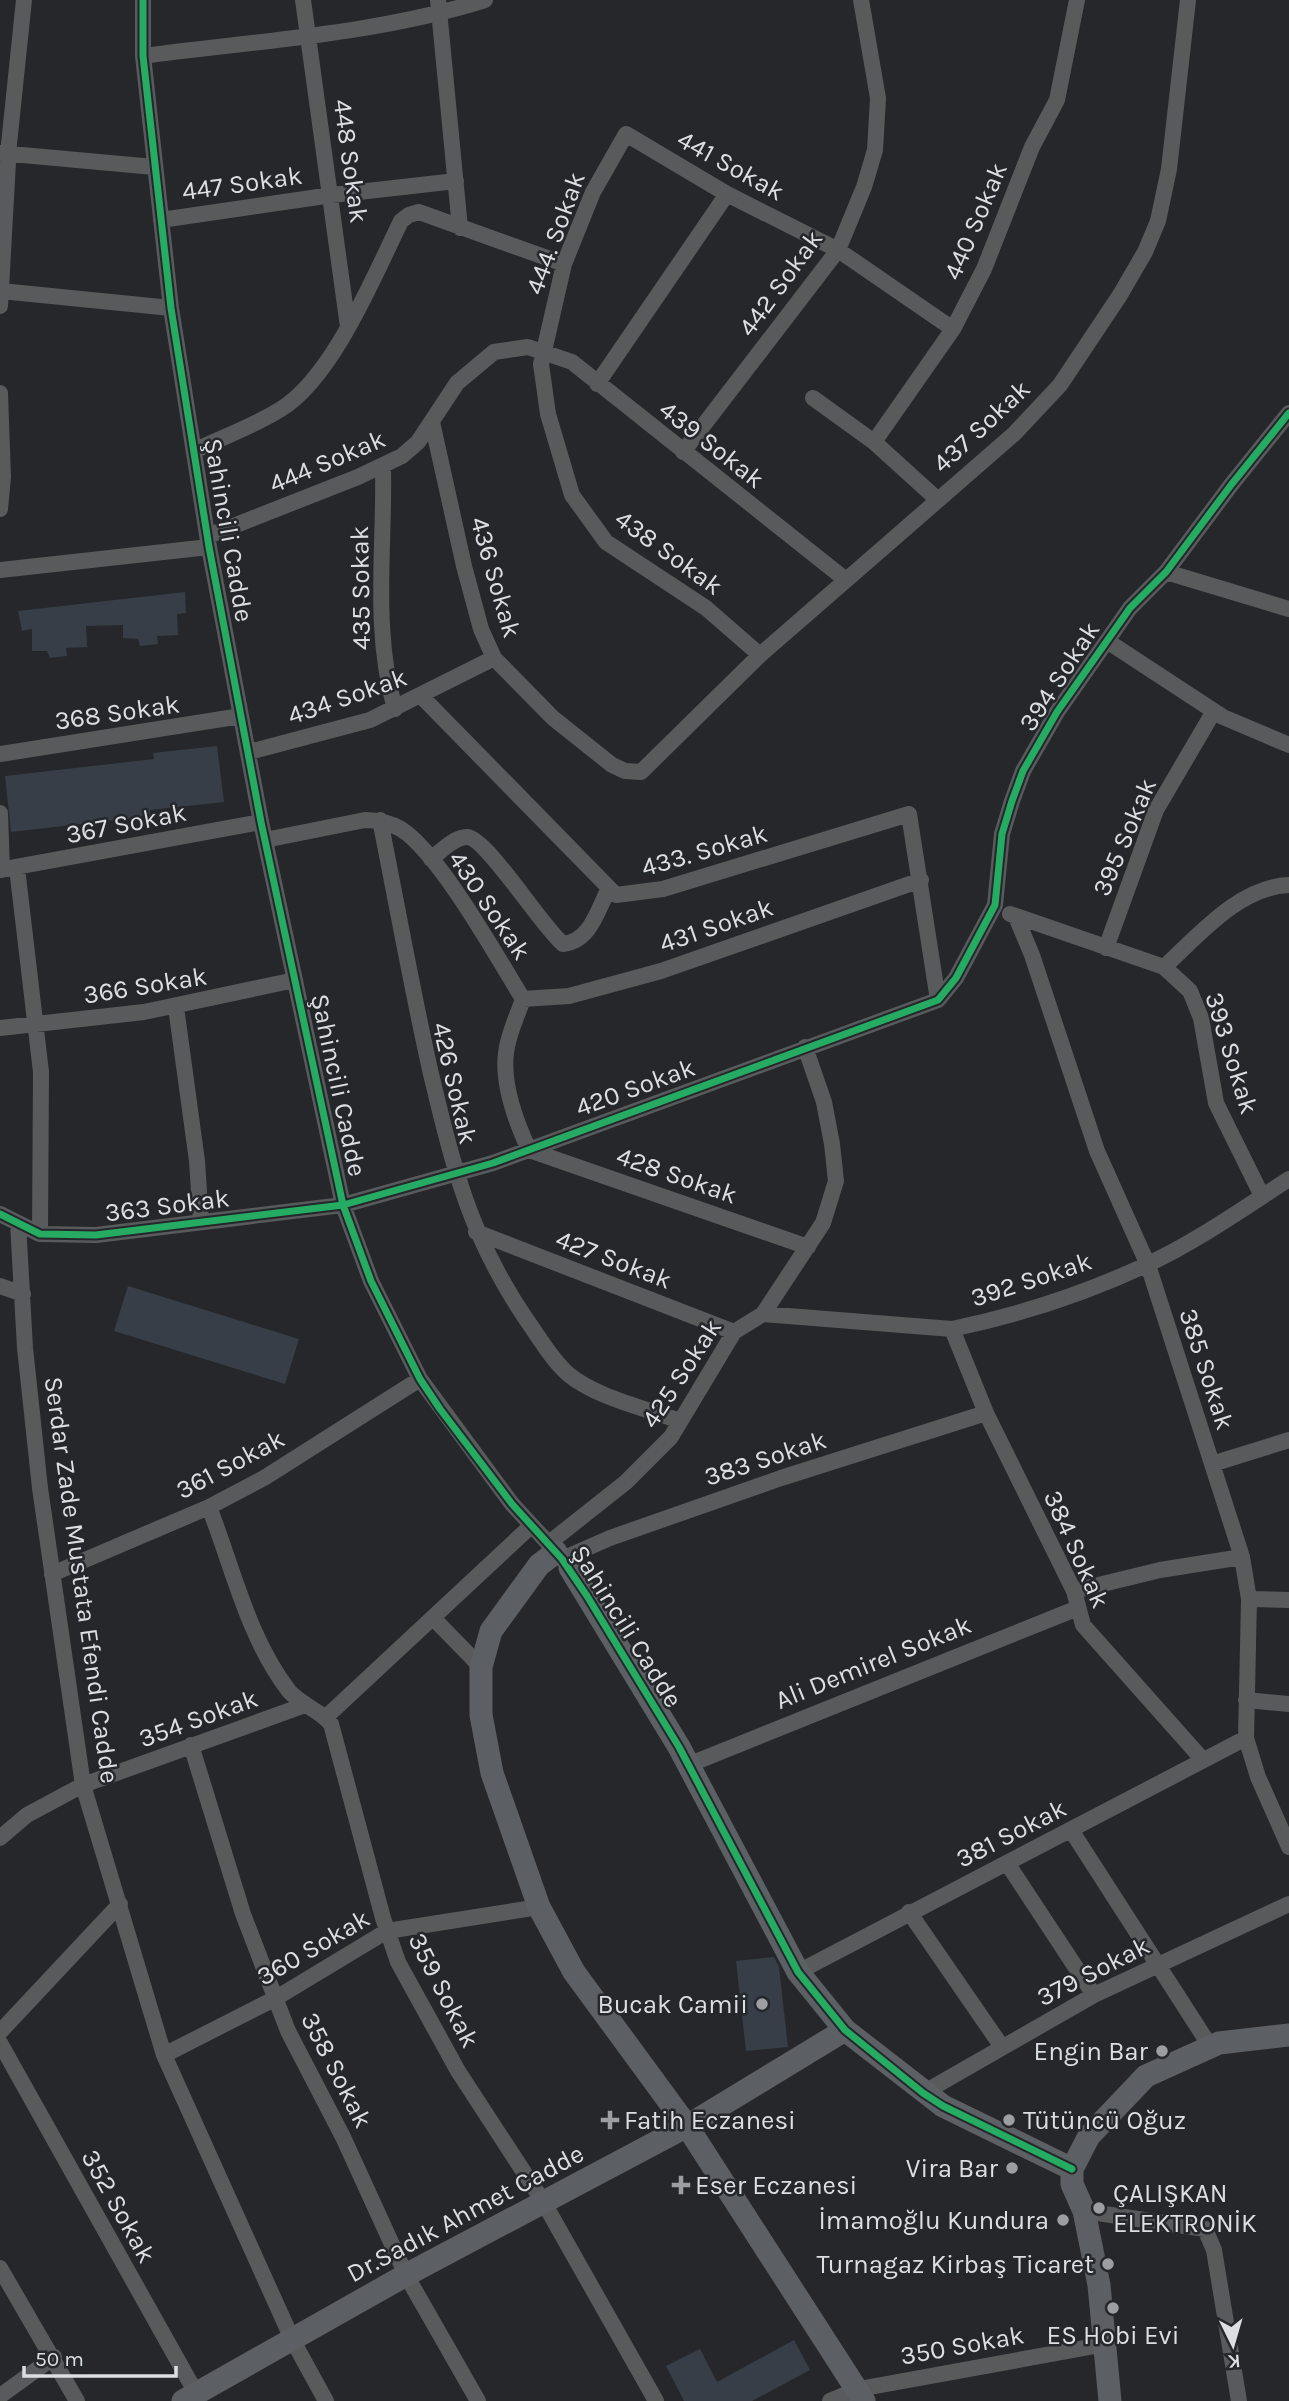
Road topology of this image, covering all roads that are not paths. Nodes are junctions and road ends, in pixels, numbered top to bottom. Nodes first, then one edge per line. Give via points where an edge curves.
1 (24, 0) edge
2 (143, 0) edge
3 (303, 0) edge
4 (485, 0) edge
5 (861, 0) edge
6 (1077, 0) edge
7 (1188, 0) edge
8 (439, 7) edge
9 (308, 34) junction
10 (143, 56) junction
11 (626, 134) joint
12 (4, 154) edge
13 (154, 167) junction
14 (456, 181) junction
15 (727, 194) junction
16 (332, 195) junction
17 (161, 220) junction
18 (460, 228) junction
19 (838, 250) junction
20 (564, 264) junction
21 (1, 298) edge
22 (171, 308) junction
23 (348, 329) junction
24 (953, 329) junction
25 (546, 354) junction
26 (597, 384) junction
27 (0, 393) edge
28 (813, 398) dead end
29 (1289, 413) edge
30 (432, 422) junction
31 (874, 442) junction
32 (194, 451) junction
33 (683, 452) junction
34 (383, 466) junction
35 (938, 500) junction
36 (0, 509) edge
37 (209, 541) junction
38 (0, 570) edge
39 (1167, 572) junction
40 (846, 580) junction
41 (1289, 610) edge
42 (1107, 641) junction
43 (760, 655) junction
44 (494, 658) junction
45 (422, 696) junction
46 (395, 709) junction
47 (1214, 711) junction
48 (241, 716) junction
49 (1289, 745) edge
50 (249, 752) junction
51 (0, 754) edge
52 (625, 771) joint
53 (0, 813) edge
54 (380, 820) junction
55 (261, 822) junction
56 (265, 840) junction
57 (430, 859) junction
58 (6, 869) edge
59 (921, 880) junction
60 (1289, 884) edge
61 (608, 890) junction
62 (996, 905) junction
63 (1016, 917) junction
64 (1106, 948) junction
65 (1164, 967) junction
66 (295, 980) junction
67 (523, 999) junction
68 (938, 1000) junction
69 (176, 1007) junction
70 (36, 1025) junction
71 (0, 1028) edge
72 (806, 1048) junction
73 (529, 1150) junction
74 (454, 1174) junction
75 (1289, 1180) edge
76 (1262, 1196) junction
77 (343, 1205) junction
78 (0, 1214) edge
79 (201, 1222) junction
80 (18, 1223) junction
81 (476, 1232) junction
82 (40, 1234) junction
83 (808, 1247) junction
84 (1148, 1265) junction
85 (0, 1286) edge
86 (23, 1294) junction
87 (763, 1314) junction
88 (952, 1329) junction
89 (734, 1332) junction
90 (420, 1379) junction
91 (986, 1413) junction
92 (680, 1420) junction
93 (1289, 1440) edge
94 (1212, 1464) junction
95 (209, 1507) junction
96 (531, 1526) junction
97 (559, 1555) junction
98 (1242, 1557) junction
99 (52, 1574) junction
100 (1074, 1591) junction
101 (1249, 1599) junction
102 (1289, 1600) edge
103 (1077, 1608) junction
104 (433, 1619) junction
105 (481, 1667) junction
106 (1246, 1700) junction
107 (1289, 1704) edge
108 (305, 1705) junction
109 (326, 1717) junction
110 (1246, 1738) junction
111 (191, 1745) junction
112 (1203, 1760) junction
113 (688, 1765) junction
114 (83, 1785) junction
115 (1071, 1830) junction
116 (0, 1838) edge
117 (1289, 1847) edge
118 (1007, 1863) junction
119 (120, 1903) junction
120 (1289, 1904) edge
121 (539, 1907) junction
122 (909, 1912) junction
123 (387, 1931) junction
124 (1160, 1965) junction
125 (799, 1972) junction
126 (1094, 1995) junction
127 (276, 1998) junction
128 (845, 2030) junction
129 (0, 2032) edge
130 (1289, 2035) edge
131 (0, 2043) edge
132 (1210, 2046) junction
133 (1002, 2047) junction
134 (164, 2055) junction
135 (923, 2093) junction
136 (687, 2126) junction
137 (1072, 2169) junction
138 (544, 2203) junction
139 (1084, 2211) junction
140 (0, 2269) edge
141 (406, 2275) junction
142 (292, 2339) junction
143 (1106, 2344) junction
144 (54, 2357) junction
145 (861, 2395) edge
146 (0, 2396) edge
147 (190, 2397) edge
148 (77, 2401) edge
149 (326, 2401) edge
150 (478, 2401) edge
151 (656, 2401) edge
152 (830, 2401) edge
153 (1110, 2401) edge
154 (1239, 2401) edge

1 - 12 street
2 - 10 street, Şahincili Cadde
3 - 9 street, 448 Sokak
4 - 8 street
5 - 19 street, 442 Sokak via 879,125 864,187
6 - 24 street, 440 Sokak via 1057,100
7 - 35 street, 437 Sokak via 1164,202 1145,252 1060,385 1014,434
8 - 9 street
8 - 14 street
9 - 10 street
9 - 16 street, 448 Sokak
10 - 13 street, Şahincili Cadde
11 - 15 street, 441 Sokak
11 - 20 street, 444. Sokak via 593,192
12 - 13 street
12 - 21 street
13 - 17 street, Şahincili Cadde
14 - 16 street, 447 Sokak
14 - 18 street
15 - 19 street, 441 Sokak
15 - 26 street
16 - 17 street, 447 Sokak
16 - 23 street, 448 Sokak
17 - 22 street, Şahincili Cadde
18 - 20 street
18 - 23 street via 419,212 401,221
19 - 24 street, 441 Sokak
19 - 33 street, 442 Sokak
20 - 25 street, 444. Sokak
21 - 22 street
22 - 32 street, Şahincili Cadde
23 - 32 street via 313,378 282,409
24 - 31 street, 440 Sokak
25 - 26 street, 439 Sokak via 572,362
25 - 30 street, 444 Sokak via 528,347 494,352 468,371
25 - 43 street, 438 Sokak via 541,376 548,414 572,495 584,515 606,542 706,608
26 - 33 street, 439 Sokak
27 - 36 street
28 - 31 street
29 - 39 street, 394 Sokak
30 - 34 street, 444 Sokak via 413,449
30 - 44 street, 436 Sokak via 464,566
31 - 35 street
32 - 37 street, Şahincili Cadde
33 - 40 street, 439 Sokak
34 - 37 street, 444 Sokak
34 - 46 street, 435 Sokak via 379,587 384,657
35 - 40 street, 437 Sokak
37 - 38 street, 444 Sokak
37 - 48 street, Şahincili Cadde
39 - 41 street
39 - 42 street, 394 Sokak via 1130,608
40 - 43 street, 437 Sokak
42 - 47 street
42 - 62 street, 394 Sokak via 1023,771 1002,834
43 - 52 street, 437 Sokak via 651,765 641,772
44 - 45 street, 434 Sokak
44 - 52 street, 436 Sokak via 553,718
45 - 46 street, 434 Sokak
45 - 61 street, 433. Sokak
46 - 50 street, 434 Sokak
47 - 49 street
47 - 64 street, 395 Sokak via 1156,810
48 - 50 street, Şahincili Cadde
48 - 51 street, 368 Sokak
50 - 55 street, Şahincili Cadde
53 - 58 street
54 - 56 street
54 - 57 street, 430 Sokak via 401,830
54 - 74 street, 426 Sokak via 407,968
55 - 56 street, Şahincili Cadde
55 - 58 street, 367 Sokak
56 - 66 street, Şahincili Cadde
57 - 61 street via 454,841 465,836 474,839 563,944 577,942 587,932
57 - 67 street, 430 Sokak
58 - 70 street
59 - 61 street, 433. Sokak via 909,814 663,889 628,895
59 - 67 street, 431 Sokak via 661,971 569,996
59 - 68 street
60 - 65 street via 1257,892 1232,907
62 - 63 street
62 - 68 street, 394 Sokak via 956,978
63 - 64 street
63 - 84 street, 385 Sokak via 1097,1152
64 - 65 street
65 - 76 street, 393 Sokak via 1190,991 1201,1018 1216,1103
66 - 69 street, 366 Sokak
66 - 77 street, Şahincili Cadde
67 - 73 street, 430 Sokak via 506,1052 505,1072
68 - 72 street, 420 Sokak
69 - 70 street, 366 Sokak
69 - 79 street
70 - 71 street, 366 Sokak
70 - 82 street via 41,1072
72 - 73 street, 420 Sokak
72 - 83 street, 425 Sokak via 830,1129 836,1181 823,1223
73 - 74 street, 420 Sokak
73 - 83 street, 428 Sokak
74 - 77 street, 420 Sokak
74 - 81 street, 426 Sokak
75 - 76 street, 392 Sokak
76 - 84 street, 392 Sokak
77 - 79 street, 363 Sokak
77 - 90 street, Şahincili Cadde via 371,1281
78 - 80 street, 363 Sokak
79 - 82 street, 363 Sokak via 96,1235
80 - 82 street, 363 Sokak
80 - 86 street, Serdar Zade Mustata Efendi Cadde
81 - 89 street, 427 Sokak
81 - 92 street, 426 Sokak via 499,1278 570,1375
83 - 87 street, 425 Sokak
84 - 88 street, 392 Sokak via 1057,1301
84 - 94 street, 385 Sokak
85 - 86 street
86 - 99 street, Serdar Zade Mustata Efendi Cadde
87 - 88 street, 392 Sokak
87 - 89 street, 425 Sokak
88 - 91 street, 384 Sokak
89 - 92 street, 425 Sokak
90 - 95 street, 361 Sokak via 264,1478
90 - 96 street, Şahincili Cadde
91 - 97 street, 383 Sokak
91 - 100 street, 384 Sokak
92 - 97 street, 425 Sokak via 658,1452
93 - 94 street
94 - 98 street, 385 Sokak
95 - 99 street, 361 Sokak
95 - 108 street via 256,1632 282,1680
96 - 97 street, Şahincili Cadde
96 - 104 street
97 - 105 street via 539,1565 491,1631
97 - 113 street, Şahincili Cadde
98 - 100 street via 1160,1570
98 - 101 street, 385 Sokak
99 - 114 street, Serdar Zade Mustata Efendi Cadde
100 - 103 street, 384 Sokak
101 - 102 street
101 - 106 street, 385 Sokak
103 - 112 street, 384 Sokak via 1083,1625
103 - 113 street, Ali Demirel Sokak
104 - 105 street
104 - 109 street
105 - 121 street via 481,1715 492,1773
106 - 107 street
106 - 110 street, 385 Sokak
108 - 109 street
108 - 111 street, 354 Sokak
109 - 123 street, 359 Sokak via 334,1732
110 - 112 street, 381 Sokak
110 - 117 street, 385 Sokak
111 - 114 street, 354 Sokak
111 - 127 street, 358 Sokak via 243,1914
112 - 115 street, 381 Sokak
113 - 125 street, Şahincili Cadde
114 - 116 street, 354 Sokak via 27,1815
114 - 119 street, Serdar Zade Mustata Efendi Cadde
115 - 118 street, 381 Sokak
115 - 124 street
118 - 122 street, 381 Sokak
118 - 126 street
119 - 129 street
119 - 134 street, Serdar Zade Mustata Efendi Cadde
120 - 124 street, 379 Sokak
121 - 123 street, 360 Sokak
121 - 136 street via 574,1972
122 - 125 street, 381 Sokak
122 - 133 street
123 - 127 street, 360 Sokak
123 - 138 street, 359 Sokak via 398,1962 458,2071
124 - 126 street, 379 Sokak
124 - 132 street
125 - 128 street, Şahincili Cadde
126 - 133 street, 379 Sokak
127 - 134 street, 360 Sokak
127 - 141 street, 358 Sokak
128 - 135 street, Şahincili Cadde
128 - 136 street, Dr.Sadık Ahmet Cadde
130 - 132 street
131 - 147 street, 352 Sokak
132 - 137 street via 1146,2076 1089,2136
133 - 135 street, 379 Sokak
134 - 142 street, Serdar Zade Mustata Efendi Cadde
135 - 137 street, Şahincili Cadde
136 - 138 street, Dr.Sadık Ahmet Cadde
136 - 145 street
137 - 139 street via 1072,2184
138 - 141 street, Dr.Sadık Ahmet Cadde
138 - 151 street, 359 Sokak
139 - 143 street
139 - 154 street via 1205,2229 1214,2250
140 - 144 street
141 - 142 street, Dr.Sadık Ahmet Cadde
141 - 150 street, 358 Sokak
142 - 147 street, Dr.Sadık Ahmet Cadde
142 - 149 street, Serdar Zade Mustata Efendi Cadde
143 - 145 street, 350 Sokak
143 - 153 street
144 - 146 street
144 - 148 street
145 - 152 street, 350 Sokak

